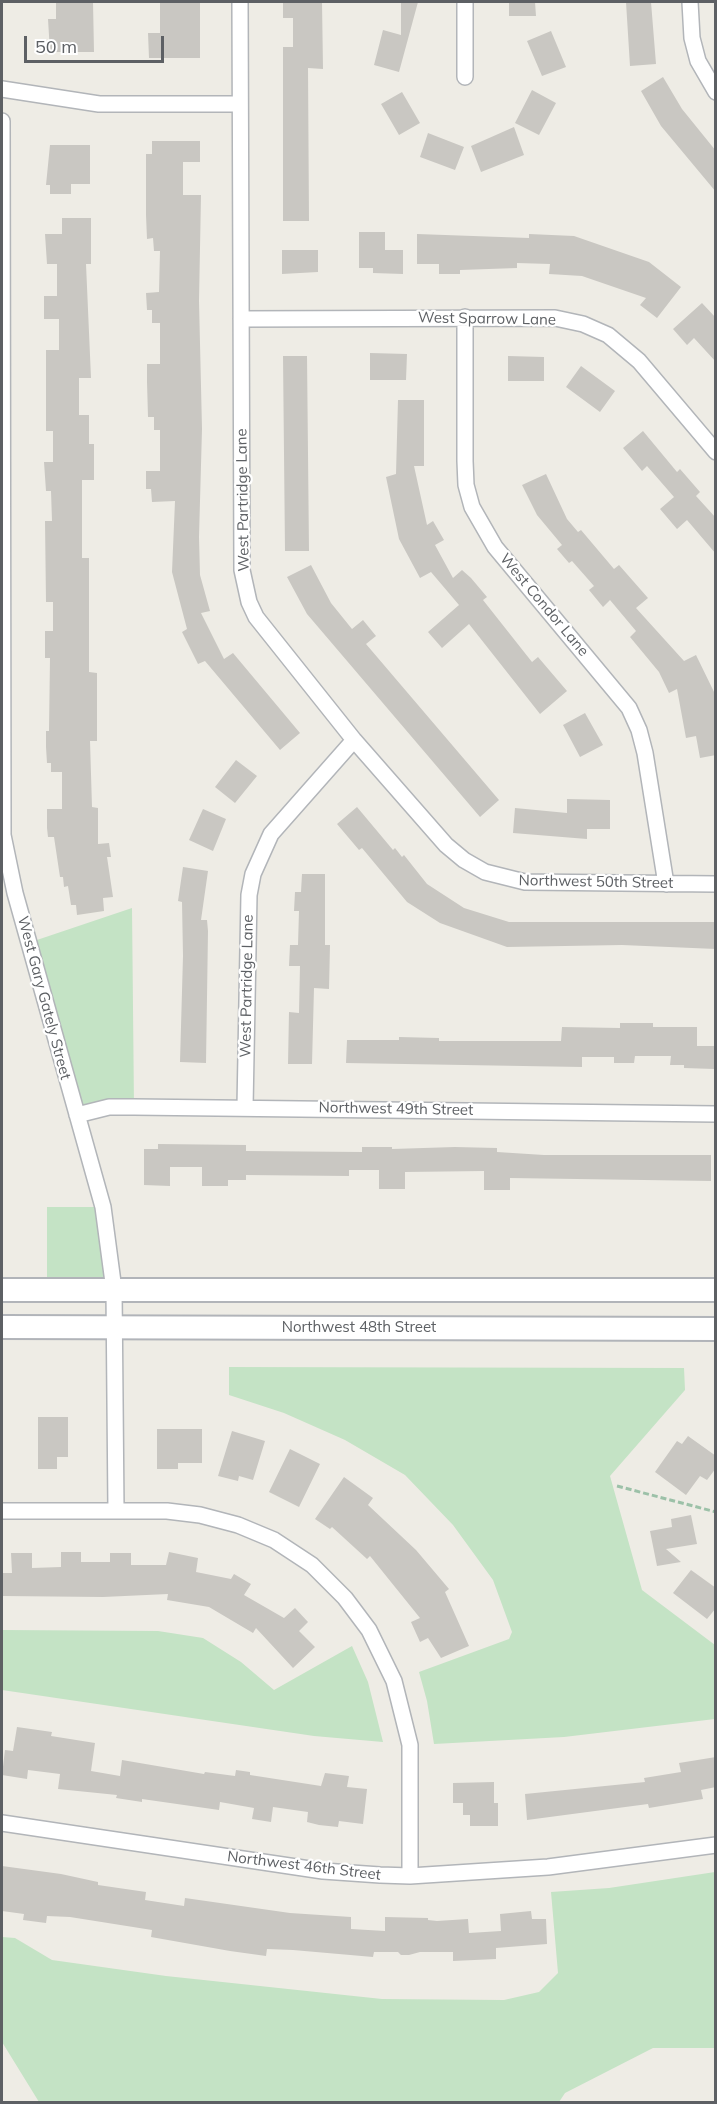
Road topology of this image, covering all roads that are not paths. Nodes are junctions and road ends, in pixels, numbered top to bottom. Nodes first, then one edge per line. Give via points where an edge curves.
1 (240, 2) edge
2 (465, 2) edge
3 (690, 2) edge
4 (465, 77) dead end
5 (2, 89) edge
6 (716, 92) edge
7 (240, 104) junction
8 (2, 121) edge
9 (465, 317) junction
10 (241, 319) junction
11 (716, 452) edge
12 (2, 530) edge
13 (354, 740) junction
14 (2, 787) edge
15 (666, 884) junction
16 (716, 884) edge
17 (245, 1107) junction
18 (716, 1114) edge
19 (78, 1116) junction
20 (2, 1290) edge
21 (114, 1290) junction
22 (716, 1290) edge
23 (2, 1327) edge
24 (115, 1328) junction
25 (716, 1329) edge
26 (2, 1511) edge
27 (116, 1511) junction
28 (2, 1823) edge
29 (716, 1845) edge
30 (410, 1876) junction

1 - 7 street, West Partridge Lane
2 - 4 street
3 - 6 street via 698,62
5 - 7 street via 99,104
7 - 10 street, West Partridge Lane
8 - 12 street, West Gary Gately Street
9 - 10 street, West Sparrow Lane
9 - 11 street, West Sparrow Lane via 555,318 608,335 639,361
9 - 15 street, West Condor Lane via 465,460 472,507 495,547 629,708 645,753
10 - 13 street, West Partridge Lane via 242,570 246,590 264,629
12 - 14 street, West Gary Gately Street
13 - 15 street, Northwest 50th Street via 446,845 485,872 525,882
13 - 17 street, West Partridge Lane via 272,834 253,874 249,895
14 - 19 street, West Gary Gately Street via 8,866
15 - 16 street, Northwest 50th Street
17 - 18 street, Northwest 49th Street
17 - 19 street, Northwest 49th Street via 109,1107
19 - 21 street, West Gary Gately Street via 103,1207
20 - 21 main road
21 - 22 main road
21 - 24 street, West Gary Gately Street
23 - 24 main road, Northwest 48th Street
24 - 25 main road, Northwest 48th Street
24 - 27 street, West Gary Gately Street
26 - 27 street
27 - 30 street via 166,1511 238,1525 293,1552 345,1598 380,1648 404,1713 410,1745
28 - 30 street, Northwest 46th Street via 323,1871
29 - 30 street, Northwest 46th Street via 580,1864

